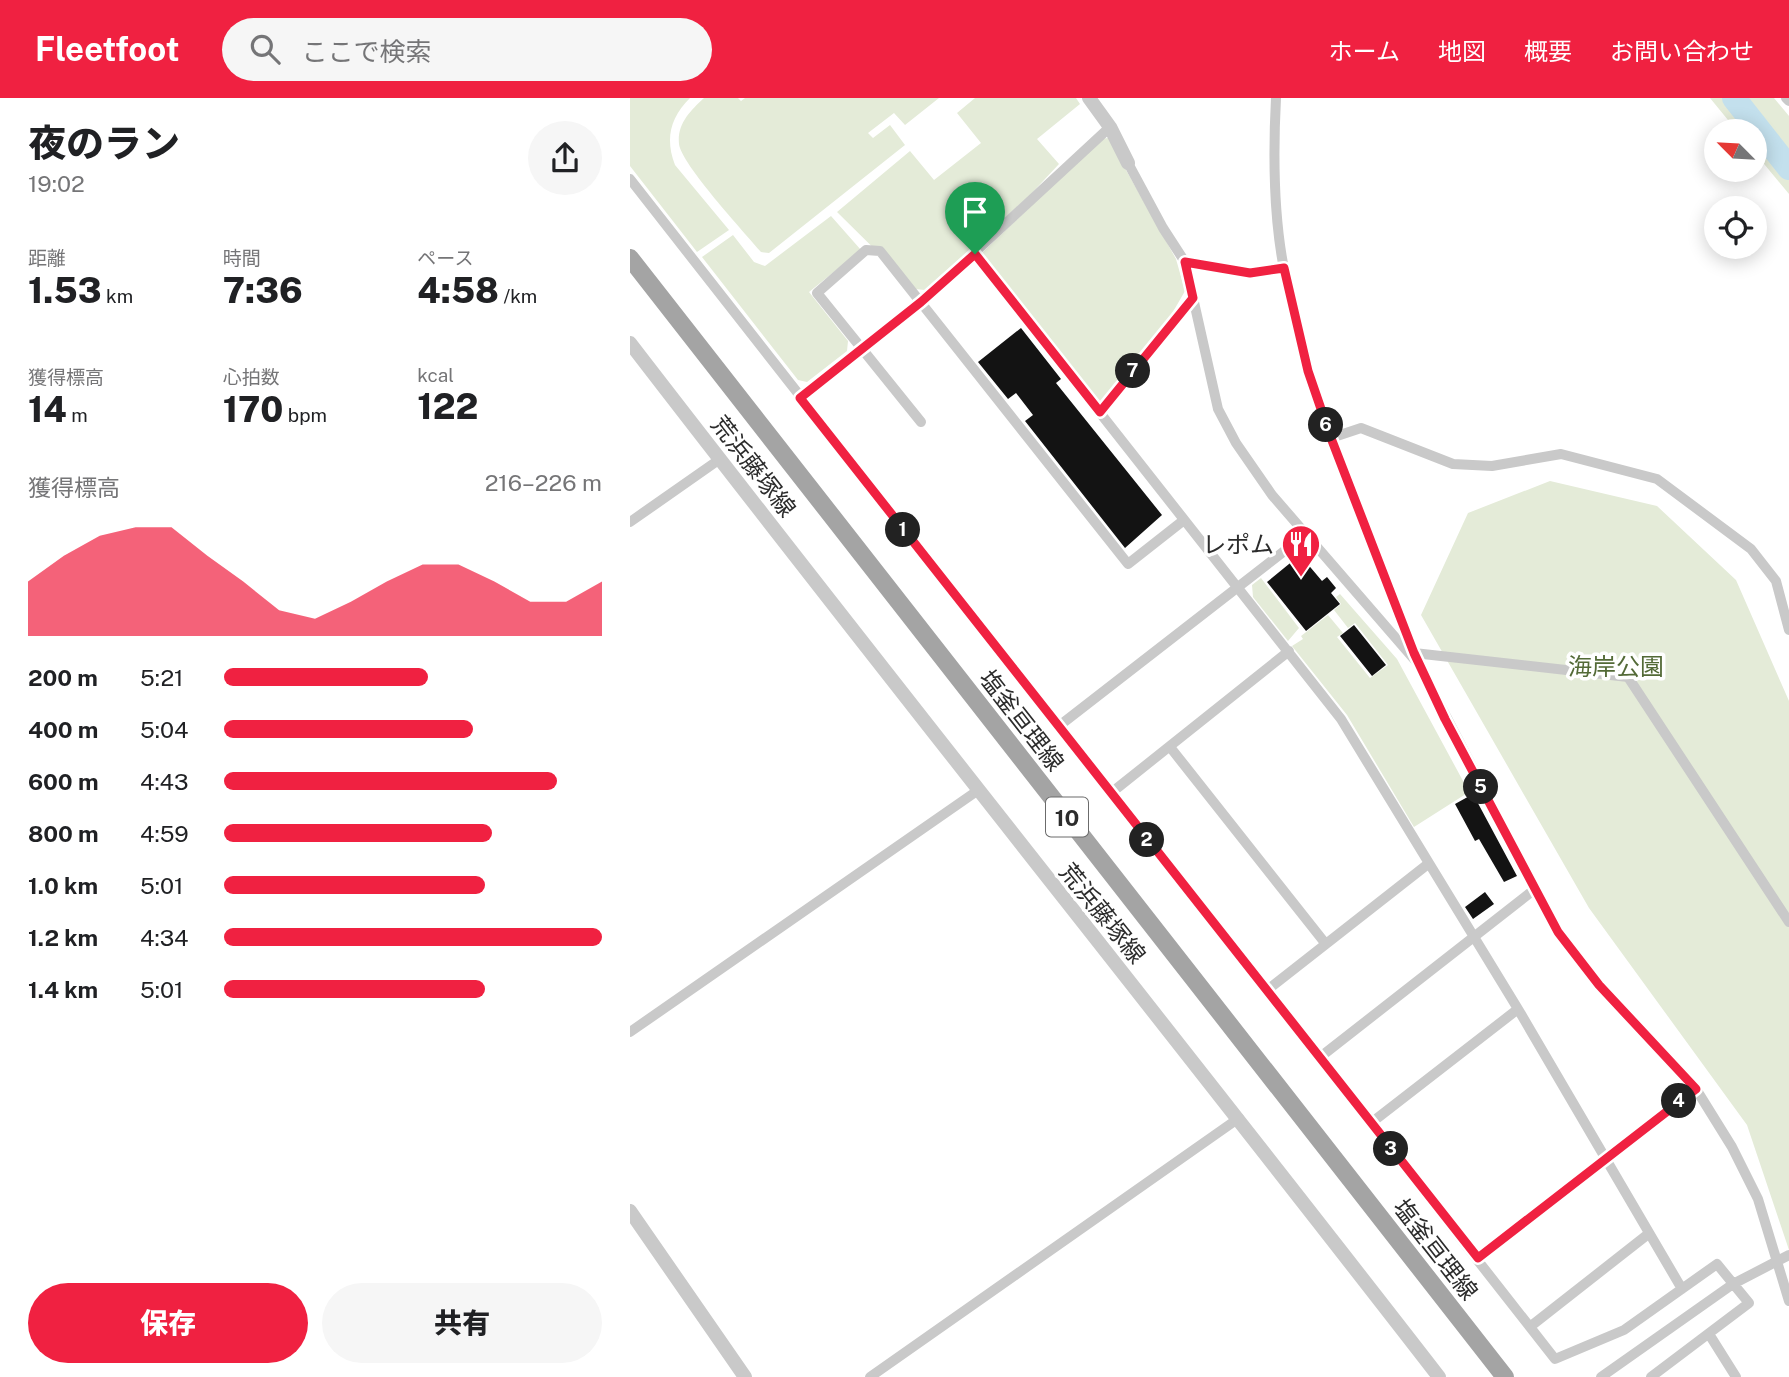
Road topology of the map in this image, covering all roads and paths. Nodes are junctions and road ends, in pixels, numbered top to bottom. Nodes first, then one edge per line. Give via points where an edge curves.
1 (1089, 98) edge
2 (1276, 98) edge
3 (1110, 127) junction
4 (1129, 163) joint
5 (630, 179) edge
6 (975, 254) junction
7 (630, 258) edge
8 (1185, 262) junction
9 (1284, 268) junction
10 (1193, 298) junction
11 (921, 302) junction
12 (630, 343) edge
13 (861, 349) junction
14 (800, 398) junction
15 (1100, 412) junction
16 (920, 422) dead end
17 (1331, 438) junction
18 (720, 459) junction
19 (1184, 520) junction
20 (630, 522) edge
21 (1305, 535) junction
22 (1237, 587) junction
23 (1789, 630) edge
24 (1289, 651) junction
25 (1414, 653) junction
26 (1420, 666) junction
27 (1059, 726) junction
28 (1170, 747) junction
29 (977, 791) junction
30 (1111, 793) junction
31 (1428, 864) junction
32 (1535, 889) junction
33 (1789, 922) edge
34 (1472, 935) junction
35 (1325, 943) junction
36 (1266, 991) junction
37 (1518, 1009) junction
38 (630, 1031) edge
39 (1319, 1058) junction
40 (1696, 1089) junction
41 (1239, 1118) junction
42 (1371, 1123) junction
43 (1605, 1157) junction
44 (630, 1211) edge
45 (1647, 1235) junction
46 (1783, 1257) edge
47 (1478, 1258) junction
48 (1733, 1284) junction
49 (1682, 1289) junction
50 (1789, 1301) edge
51 (1531, 1326) junction
52 (1709, 1334) junction
53 (745, 1377) edge
54 (870, 1377) edge
55 (1439, 1377) edge
56 (1505, 1377) edge
57 (1601, 1377) edge
58 (1651, 1377) edge
59 (1736, 1377) edge

1 - 3 street
2 - 9 street via 1274,149
3 - 4 street
3 - 6 street
4 - 8 street
5 - 14 street
6 - 11 street
6 - 15 street
7 - 56 main road, 塩釜亘理線 / 10
8 - 9 street via 1250,273
8 - 10 street
9 - 17 street via 1308,371
10 - 15 street
10 - 21 street via 1218,409 1250,466
11 - 13 street
11 - 13 street via 880,251 866,250 817,293
11 - 19 street via 1128,564
12 - 18 street, 荒浜藤塚線
13 - 14 street
13 - 16 street
14 - 27 street
15 - 19 street
17 - 23 street via 1361,428 1453,464 1492,466 1562,454 1657,479 1751,549 1776,582
17 - 25 street
18 - 20 street
18 - 29 street, 荒浜藤塚線
19 - 22 street
21 - 22 street
21 - 26 street
22 - 24 street
22 - 27 street
24 - 28 street
24 - 31 street via 1341,719
25 - 26 street
25 - 33 street via 1628,677
26 - 32 street
27 - 30 street
28 - 30 street
28 - 35 street
29 - 38 street
29 - 41 street, 荒浜藤塚線
30 - 36 street
31 - 34 street
31 - 35 street
32 - 34 street
32 - 40 street via 1558,932 1599,985
34 - 37 street
34 - 39 street
35 - 36 street
36 - 39 street
37 - 42 street
37 - 43 street
39 - 42 street
40 - 43 street
40 - 46 street via 1732,1147
41 - 54 street
41 - 55 street, 荒浜藤塚線
42 - 47 street
43 - 45 street
43 - 47 street
44 - 53 street
45 - 49 street
45 - 51 street
46 - 48 street
46 - 50 street
47 - 51 street
48 - 49 street via 1717,1264
48 - 52 street via 1749,1303
48 - 57 street
49 - 51 street via 1624,1330 1555,1359
52 - 58 street
52 - 59 street

